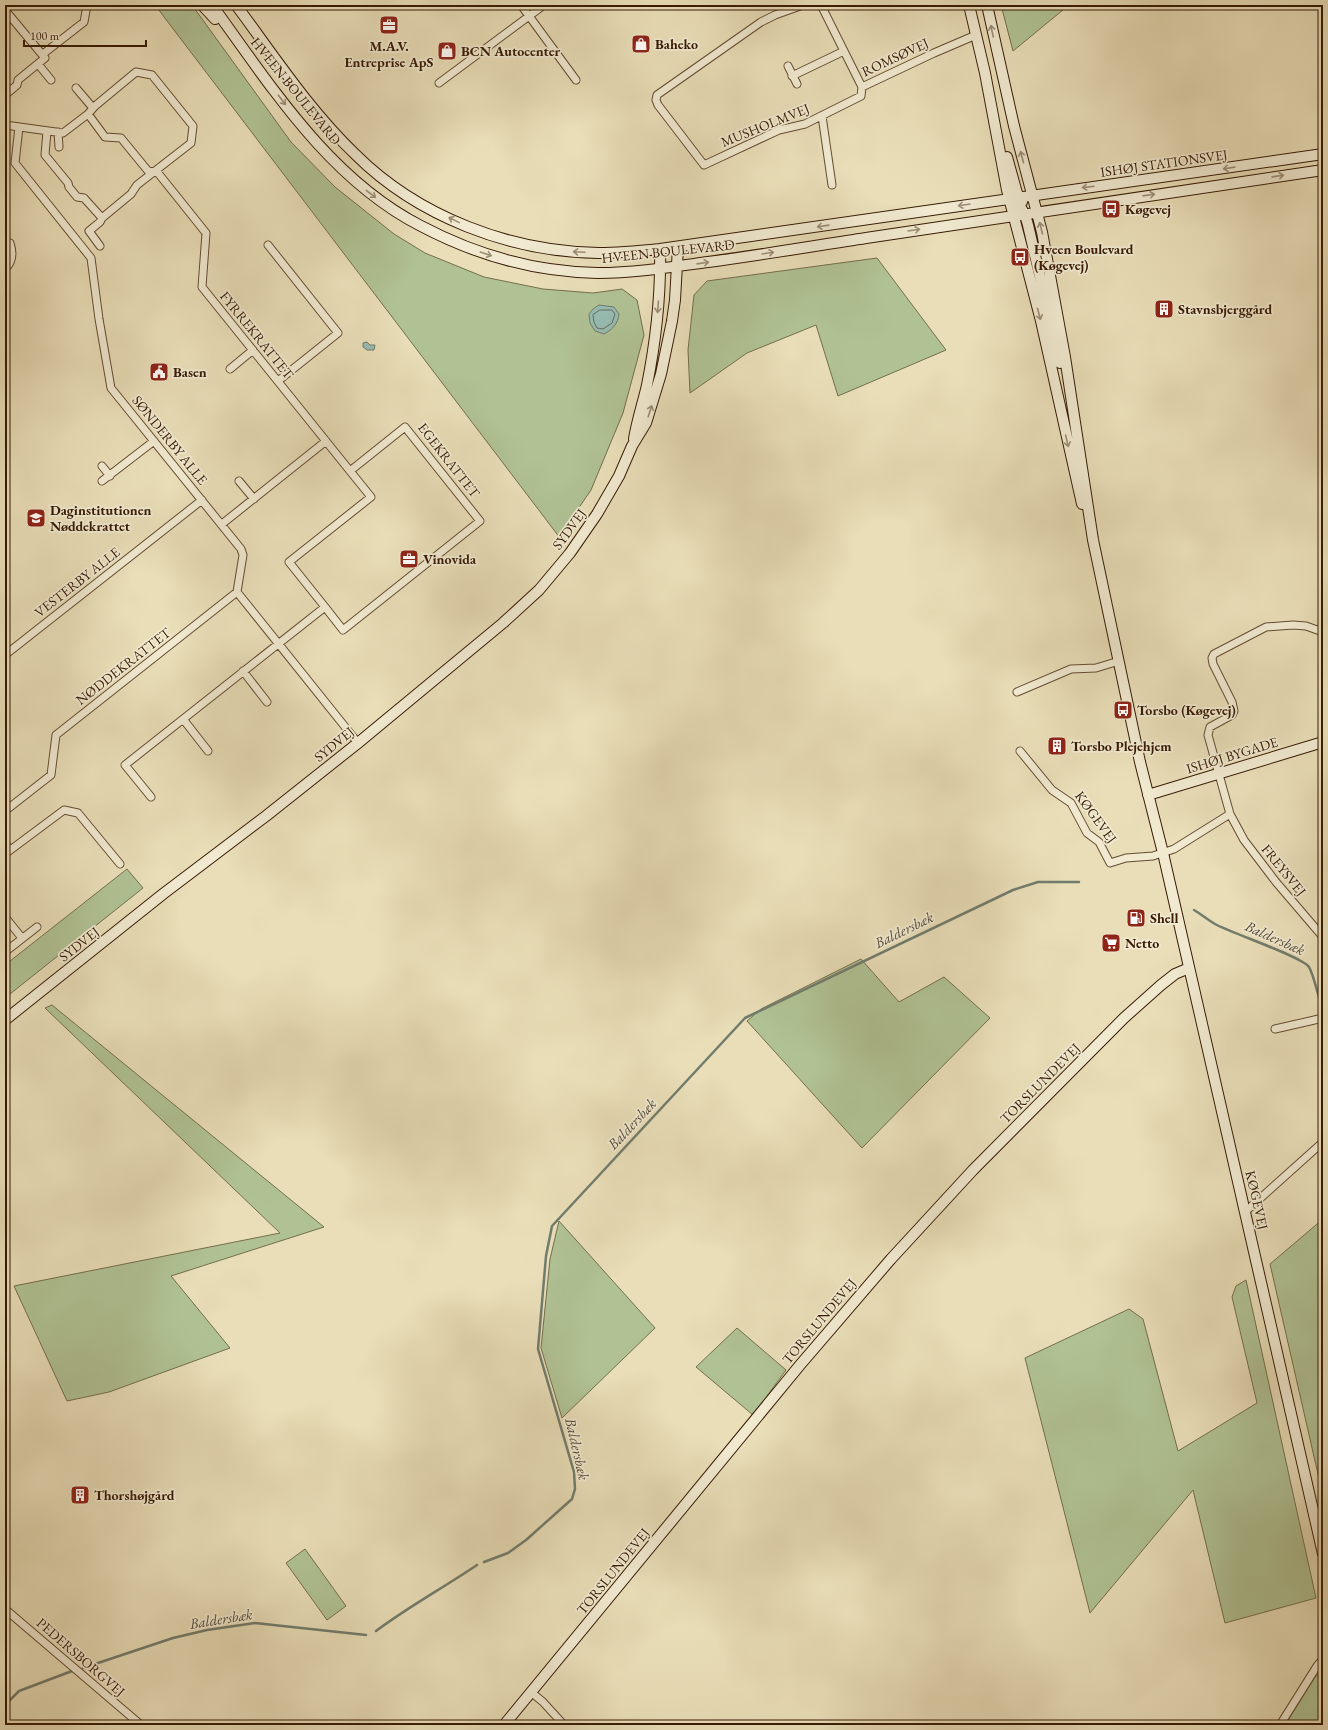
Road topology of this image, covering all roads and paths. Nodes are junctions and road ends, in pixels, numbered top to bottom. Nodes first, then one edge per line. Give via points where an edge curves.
1 (87, 5) edge
2 (202, 5) edge
3 (212, 5) edge
4 (236, 5) edge
5 (521, 5) edge
6 (544, 5) edge
7 (803, 5) edge
8 (821, 5) edge
9 (969, 5) edge
10 (987, 5) edge
11 (5, 10) edge
12 (529, 16) junction
13 (976, 35) junction
14 (844, 51) junction
15 (43, 54) junction
16 (38, 64) junction
17 (788, 66) dead end
18 (258, 69) junction
19 (792, 76) junction
20 (51, 80) dead end
21 (576, 80) dead end
22 (439, 83) dead end
23 (796, 84) dead end
24 (862, 87) junction
25 (76, 88) dead end
26 (5, 95) edge
27 (90, 111) junction
28 (822, 116) junction
29 (5, 125) edge
30 (19, 127) junction
31 (47, 131) junction
32 (58, 132) junction
33 (59, 148) dead end
34 (1323, 154) edge
35 (1323, 170) edge
36 (154, 172) junction
37 (832, 185) dead end
38 (1032, 195) junction
39 (1014, 198) junction
40 (1037, 211) junction
41 (1024, 213) junction
42 (1014, 215) junction
43 (102, 218) junction
44 (10, 243) dead end
45 (268, 245) dead end
46 (100, 246) dead end
47 (678, 247) junction
48 (660, 249) junction
49 (678, 266) junction
50 (5, 268) edge
51 (660, 268) junction
52 (253, 350) junction
53 (230, 369) dead end
54 (278, 381) junction
55 (1070, 394) junction
56 (154, 441) junction
57 (326, 441) junction
58 (632, 446) junction
59 (102, 466) dead end
60 (350, 470) junction
61 (110, 476) junction
62 (102, 481) dead end
63 (239, 481) dead end
64 (254, 499) junction
65 (202, 500) junction
66 (222, 524) junction
67 (1093, 540) junction
68 (237, 592) junction
69 (325, 607) junction
70 (1323, 632) edge
71 (279, 643) junction
72 (5, 655) edge
73 (1119, 661) junction
74 (243, 672) junction
75 (1017, 692) dead end
76 (267, 702) dead end
77 (183, 719) junction
78 (1323, 742) edge
79 (358, 743) junction
80 (208, 751) dead end
81 (1020, 751) dead end
82 (1219, 774) junction
83 (1148, 795) junction
84 (151, 797) dead end
85 (5, 810) edge
86 (1230, 814) junction
87 (5, 843) edge
88 (8, 852) edge
89 (1163, 853) junction
90 (120, 864) dead end
91 (5, 917) edge
92 (37, 927) dead end
93 (1323, 937) edge
94 (22, 938) junction
95 (5, 952) edge
96 (1189, 968) junction
97 (1323, 1018) edge
98 (5, 1020) edge
99 (1276, 1029) dead end
100 (1323, 1142) edge
101 (1245, 1212) junction
102 (1323, 1554) edge
103 (5, 1609) edge
104 (1323, 1659) edge
105 (531, 1692) junction
106 (140, 1725) edge
107 (504, 1725) edge
108 (564, 1725) edge
109 (1280, 1725) edge

1 - 15 street via 84,22
2 - 18 street
3 - 18 street, HVEEN BOULEVARD
48 -> 4 street, HVEEN BOULEVARD via 599,253 543,248 493,236 429,209 372,170 350,149 308,102
5 - 12 street
6 - 12 street
7 - 28 street, MUSHOLMVEJ via 761,22 657,94 656,100 704,165 779,130 805,124
8 - 14 street, ROMSØVEJ
9 - 13 street, KØGEVEJ
38 -> 10 street, KØGEVEJ
11 - 15 street
12 - 21 street
12 - 22 street
13 - 24 street, ROMSØVEJ
13 - 39 street, KØGEVEJ
14 - 19 street, ROMSØVEJ
14 - 24 street, ROMSØVEJ
15 - 16 street via 46,58
16 - 20 street
16 - 26 street via 18,80 17,85
17 - 19 street
18 -> 51 street, HVEEN BOULEVARD via 293,115 342,169 390,208 420,226 489,255 538,267 598,273
19 - 23 street
24 - 28 street, MUSHOLMVEJ via 861,96
25 - 27 street
27 - 32 street via 63,133
27 - 36 street via 105,137 121,138 148,171
27 - 36 street via 136,72 152,75 193,126 191,143
28 - 37 street, MUSHOLMVEJ
29 - 30 street
30 - 31 street
30 - 56 street, SØNDERBY ALLE via 15,163 91,258 111,388
31 - 32 street
31 - 43 street via 45,155 77,197 84,198
32 - 33 street
34 -> 38 street, ISHØJ STATIONSVEJ
40 -> 35 street, ISHØJ STATIONSVEJ
36 - 43 street
36 - 52 street, FYRREKRATTET via 158,173 206,233 202,287
38 - 39 street, ISHØJ STATIONSVEJ
38 - 40 street, KØGEVEJ
39 - 40 street via 1030,210
39 - 41 street
39 - 42 street, KØGEVEJ
39 -> 47 street, HVEEN BOULEVARD
40 - 41 street, ISHØJ STATIONSVEJ
55 -> 40 street, KØGEVEJ via 1050,271
41 - 42 street, ISHØJ STATIONSVEJ
41 - 55 street via 1058,358
49 -> 42 street, HVEEN BOULEVARD
42 -> 67 street, KØGEVEJ via 1081,501
43 - 46 street via 88,231
44 - 50 street via 12,257
45 - 54 street via 338,333
47 - 48 street, HVEEN BOULEVARD
47 - 49 street, SYDVEJ
48 - 51 street, SYDVEJ
49 - 51 street, HVEEN BOULEVARD
58 -> 49 street, SYDVEJ via 646,423 661,374 675,300
51 -> 58 street, SYDVEJ via 653,352
52 - 53 street
52 - 54 street, FYRREKRATTET
54 - 57 street, FYRREKRATTET
55 - 67 street, KØGEVEJ
56 - 61 street
56 - 65 street, SØNDERBY ALLE
57 - 60 street, FYRREKRATTET
57 - 64 street
58 - 79 street, SYDVEJ via 619,476 597,514 570,553 539,590
59 - 61 street
60 - 69 street, EGEKRATTET via 371,497 289,562
60 - 69 street, EGEKRATTET via 405,427 480,521 343,630
61 - 62 street
63 - 64 street
64 - 66 street
65 - 66 street, SØNDERBY ALLE
65 - 72 street, VESTERBY ALLE
66 - 68 street, SØNDERBY ALLE via 243,555
67 - 73 street, KØGEVEJ
68 - 71 street
68 - 85 street, NØDDEKRATTET via 56,735 51,775
69 - 71 street
70 - 82 street, FREYSVEJ via 1306,626 1266,627 1214,654 1213,664 1232,702 1234,712 1216,722 1208,730
71 - 74 street
71 - 79 street
73 - 75 street via 1096,668 1071,669
73 - 83 street, KØGEVEJ
74 - 76 street
74 - 77 street
77 - 80 street
77 - 84 street via 125,765
78 - 82 street, ISHØJ BYGADE
79 - 98 street, SYDVEJ
81 - 89 street, KØGEVEJ via 1052,790 1071,803 1087,833 1099,842 1110,863
82 - 83 street, ISHØJ BYGADE
82 - 86 street, FREYSVEJ
83 - 89 street, KØGEVEJ
86 - 89 street via 1182,846
86 - 93 street, FREYSVEJ via 1251,850
87 - 88 street
88 - 90 street via 64,810 78,813
89 - 96 street, KØGEVEJ
91 - 94 street
92 - 94 street
94 - 95 street
96 - 101 street, KØGEVEJ
96 - 105 street, TORSLUNDEVEJ via 1175,974 1124,1018 973,1170 891,1259 800,1365
97 - 99 street
100 - 101 street
101 - 102 street, KØGEVEJ
103 - 106 street, PEDERSBORGVEJ
104 - 109 street via 1316,1666
105 - 107 street, TORSLUNDEVEJ
105 - 108 street

